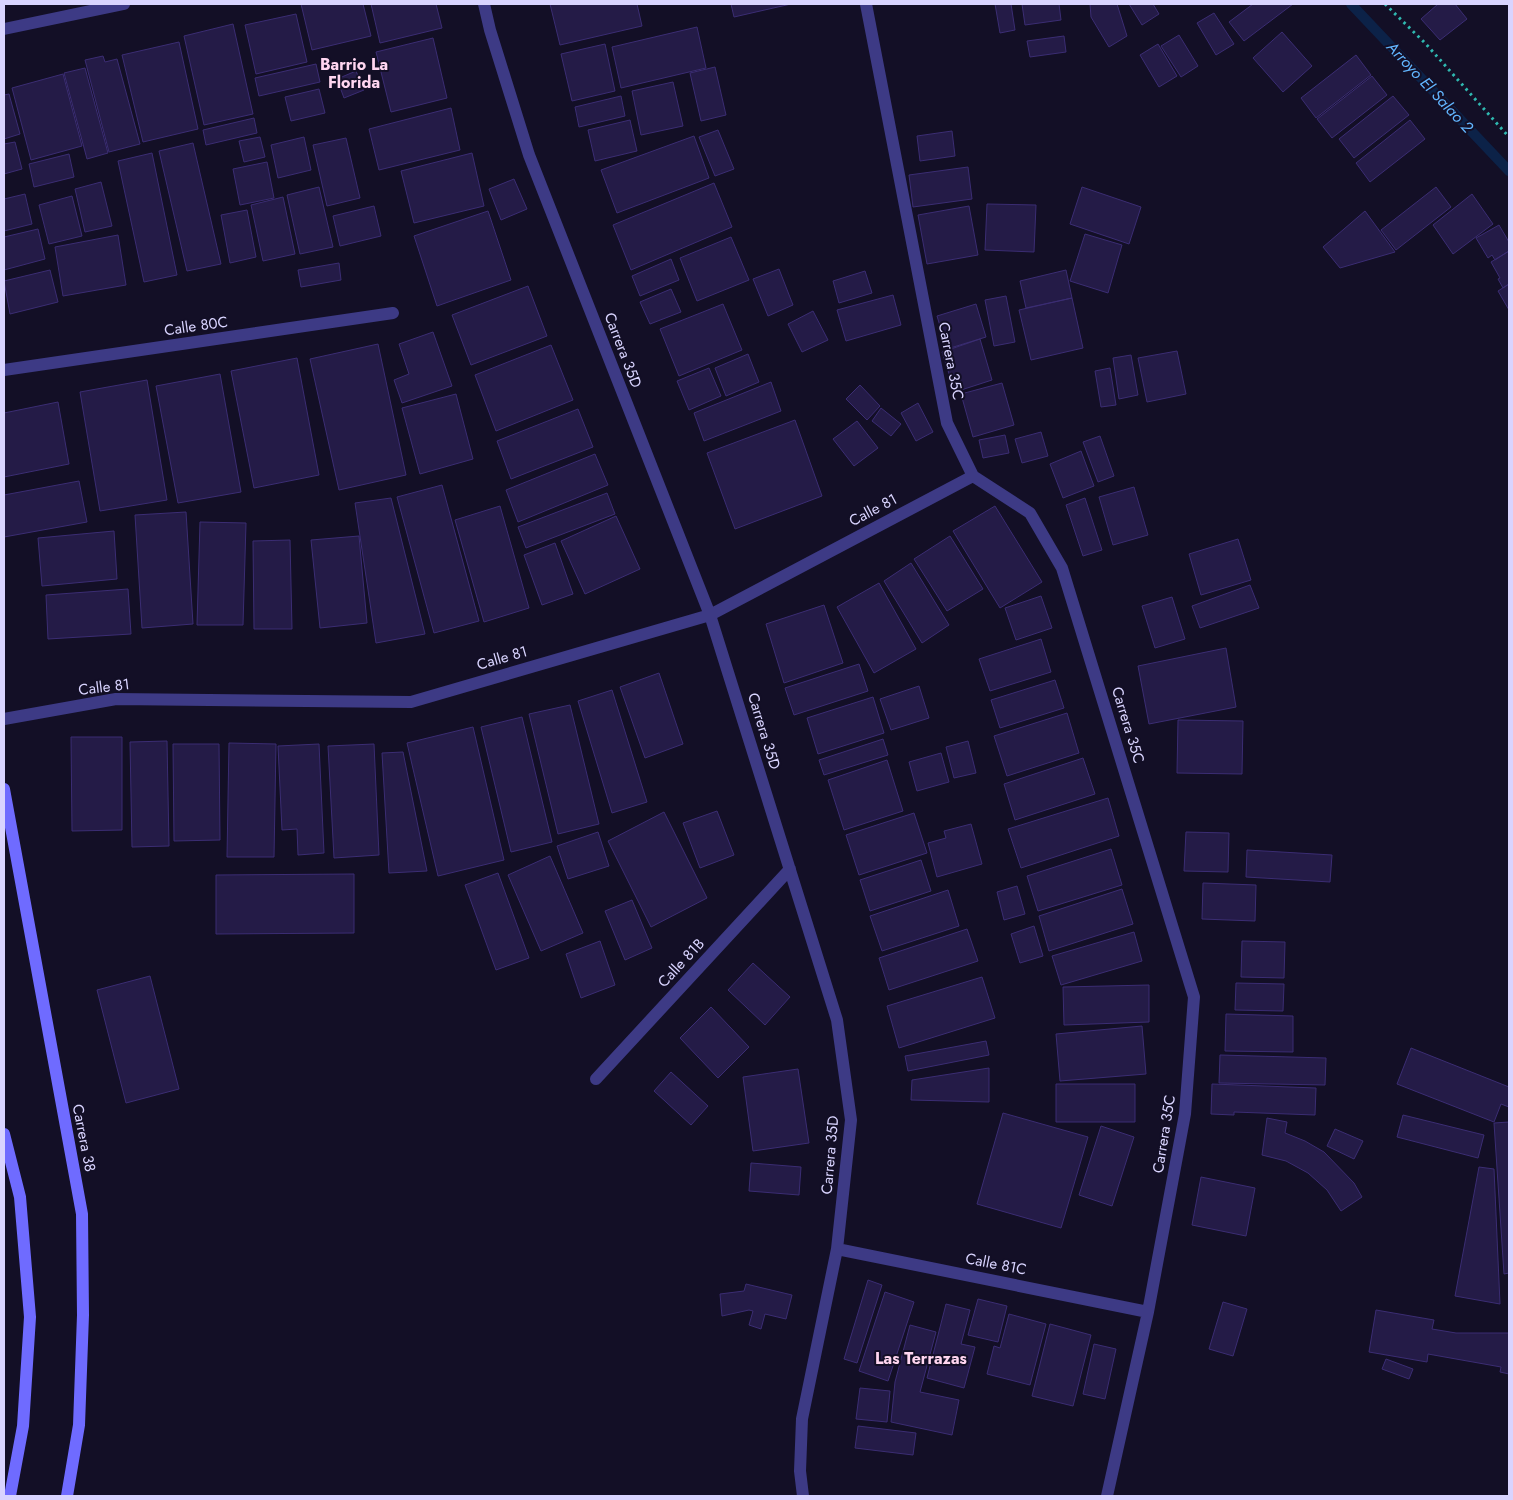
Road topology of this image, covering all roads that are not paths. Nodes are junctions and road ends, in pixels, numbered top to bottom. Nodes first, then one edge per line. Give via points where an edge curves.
1 (124, 4) edge
2 (484, 4) edge
3 (866, 4) edge
4 (4, 28) edge
5 (392, 313) dead end
6 (4, 370) edge
7 (973, 476) junction
8 (710, 615) junction
9 (4, 719) edge
10 (4, 789) edge
11 (790, 869) junction
12 (596, 1080) dead end
13 (4, 1134) edge
14 (837, 1249) junction
15 (1148, 1312) junction
16 (10, 1496) edge
17 (67, 1496) edge
18 (804, 1496) edge
19 (1106, 1496) edge

1 - 4 street
2 - 8 street, Carrera 35D via 529,155
3 - 7 street, Carrera 35C via 946,423
5 - 6 street, Calle 80C
7 - 8 street, Calle 81
7 - 15 street, Carrera 35C via 1030,513 1062,568 1194,997 1185,1114
8 - 9 street, Calle 81 via 411,702 116,699
8 - 11 street, Carrera 35D
10 - 17 main road, Carrera 38 via 82,1214 79,1424
11 - 12 street, Calle 81B
11 - 14 street, Carrera 35D via 837,1020 851,1120
13 - 16 main road via 20,1197 30,1317 22,1426
14 - 15 street, Calle 81C
14 - 18 street, Carrera 35D via 802,1419 800,1471
15 - 19 street, Carrera 35C

